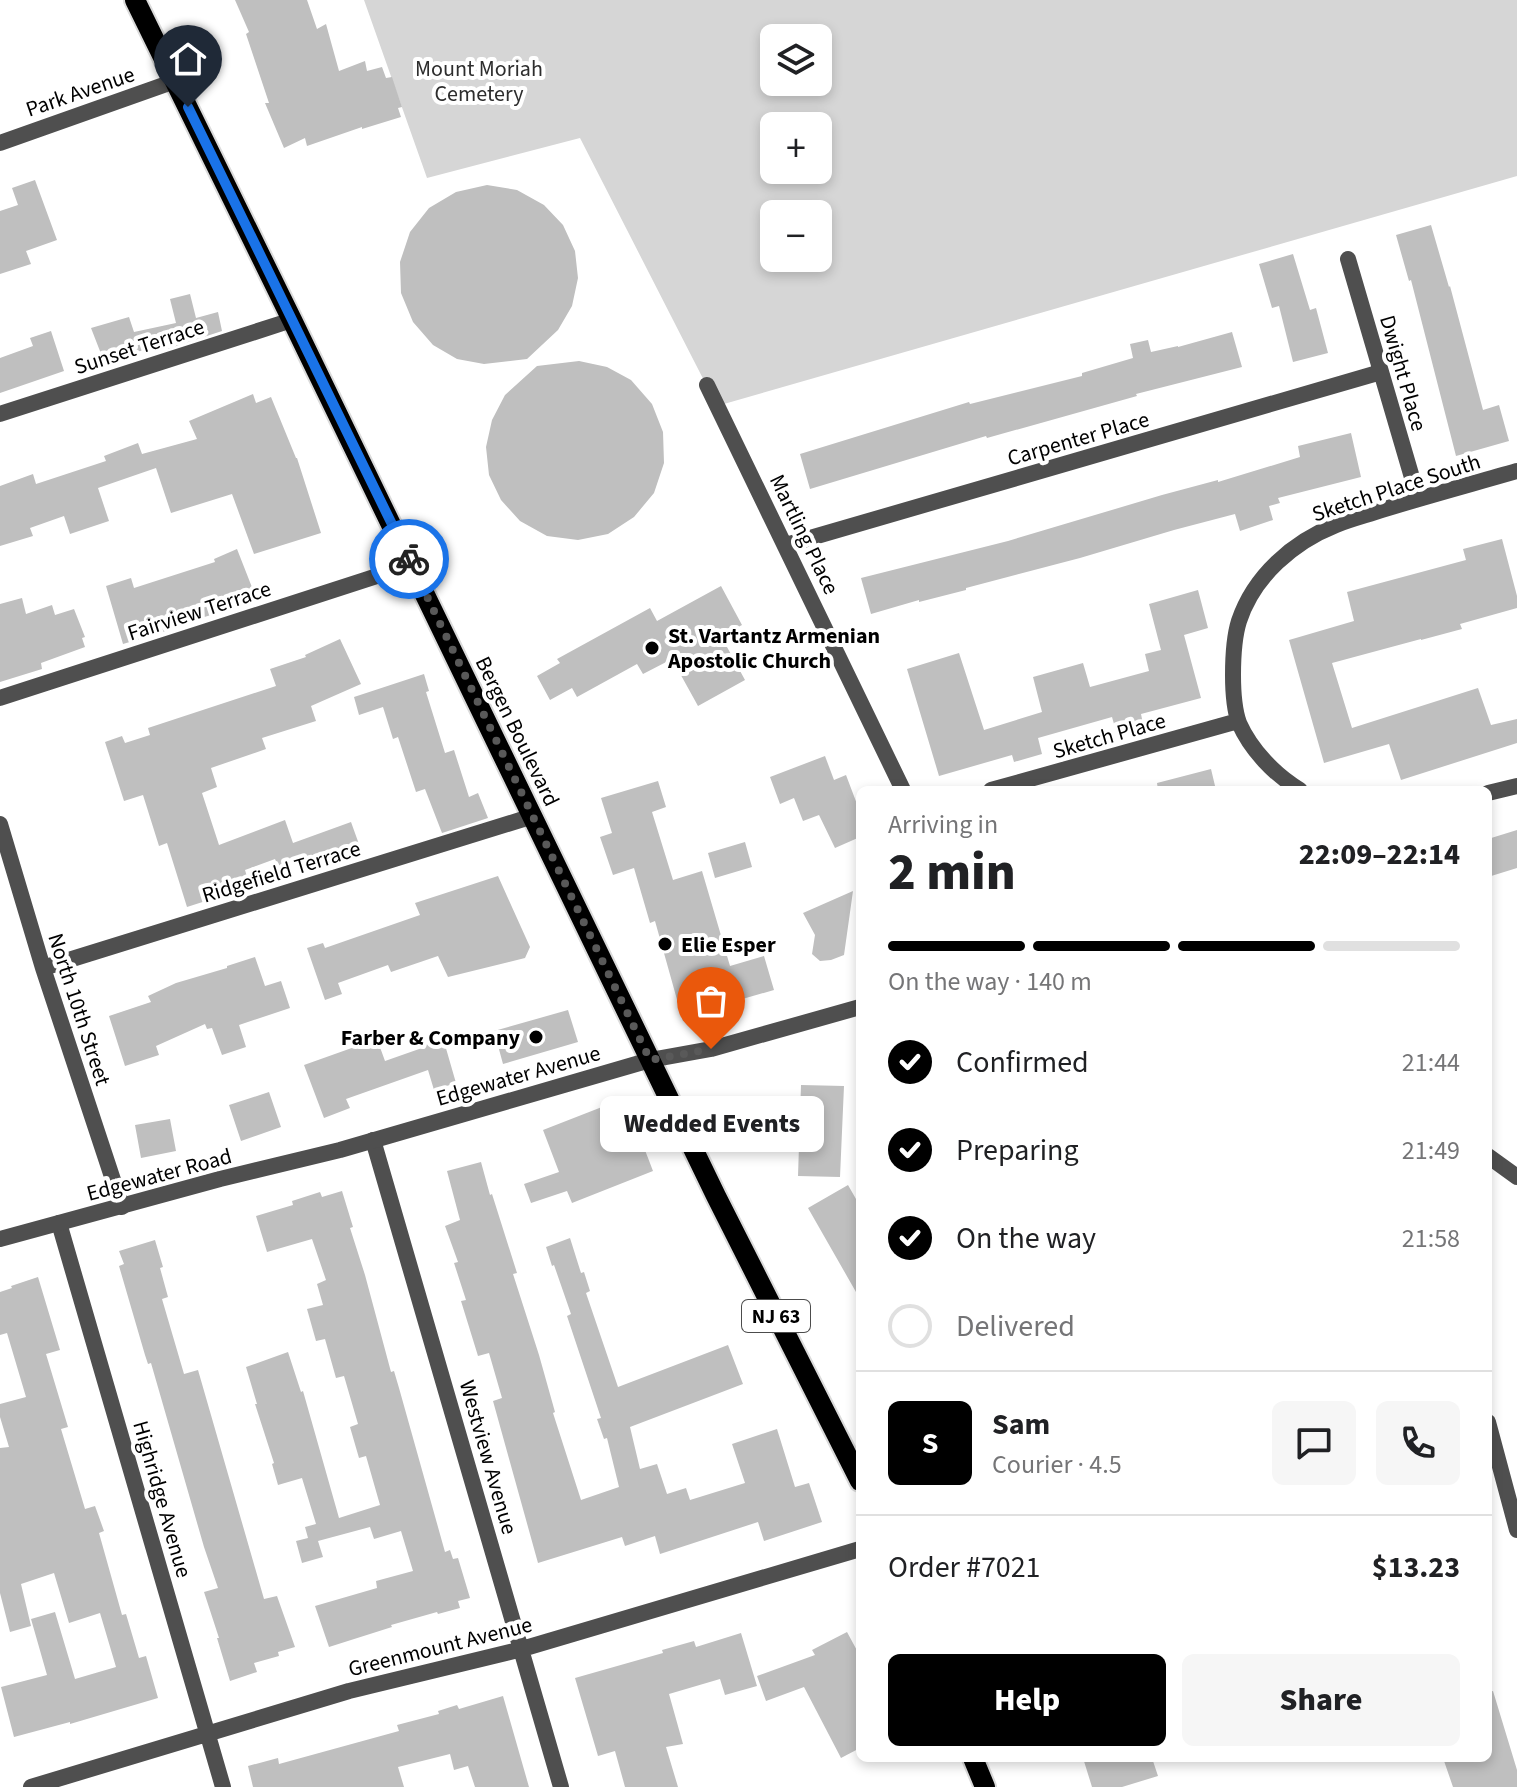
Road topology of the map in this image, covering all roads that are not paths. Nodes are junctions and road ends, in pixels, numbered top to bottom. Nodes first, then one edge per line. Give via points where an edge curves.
1 (135, 0) edge
2 (175, 81) junction
3 (0, 143) edge
4 (1348, 259) dead end
5 (292, 320) junction
6 (1381, 372) junction
7 (707, 385) dead end
8 (0, 414) edge
9 (1517, 471) edge
10 (1418, 498) junction
11 (786, 545) junction
12 (411, 565) junction
13 (0, 698) edge
14 (1238, 721) junction
15 (901, 786) edge
16 (1005, 786) edge
17 (1294, 786) edge
18 (1517, 786) edge
19 (1492, 792) edge
20 (533, 816) junction
21 (0, 824) edge
22 (43, 968) junction
23 (856, 1008) edge
24 (650, 1060) junction
25 (373, 1140) junction
26 (329, 1152) joint
27 (1492, 1159) edge
28 (1517, 1177) edge
29 (122, 1207) junction
30 (59, 1223) junction
31 (0, 1239) edge
32 (1492, 1438) edge
33 (856, 1473) edge
34 (1517, 1530) edge
35 (856, 1550) edge
36 (522, 1649) junction
37 (209, 1733) junction
38 (975, 1762) edge
39 (31, 1787) edge
40 (223, 1787) edge
41 (561, 1787) edge
42 (985, 1787) edge

1 - 2 main road, Bergen Boulevard / NJ 63
2 - 3 street, Park Avenue
2 - 5 main road, Bergen Boulevard / NJ 63
4 - 6 street, Dwight Place
5 - 8 street, Sunset Terrace
5 - 12 main road, Bergen Boulevard / NJ 63
6 - 10 street, Dwight Place
6 - 11 street, Carpenter Place
7 - 11 street, Martling Place
9 - 10 street, Sketch Place South
10 - 14 street, Sketch Place South via 1334,525 1268,570 1239,622 1233,655
11 - 15 street, Martling Place
12 - 13 street, Fairview Terrace
12 - 20 main road, Bergen Boulevard / NJ 63
14 - 16 street, Sketch Place
14 - 17 street via 1265,761
18 - 19 street
20 - 22 street, Ridgefield Terrace
20 - 24 main road, Bergen Boulevard / NJ 63
21 - 22 street, North 10th Street
22 - 29 street, North 10th Street
23 - 24 street, Edgewater Avenue via 711,1049
24 - 25 street, Edgewater Avenue
24 - 33 main road, Bergen Boulevard / NJ 63
25 - 26 street, Edgewater Avenue
25 - 36 street, Westview Avenue
26 - 29 street, Edgewater Road
27 - 28 street
29 - 30 street, Edgewater Road
30 - 31 street, Edgewater Road
30 - 37 street, Highridge Avenue
32 - 34 street
35 - 36 street, Greenmount Avenue
36 - 37 street, Greenmount Avenue via 349,1691
36 - 41 street, Westview Avenue
37 - 39 street, Greenmount Avenue
37 - 40 street, Highridge Avenue
38 - 42 main road

